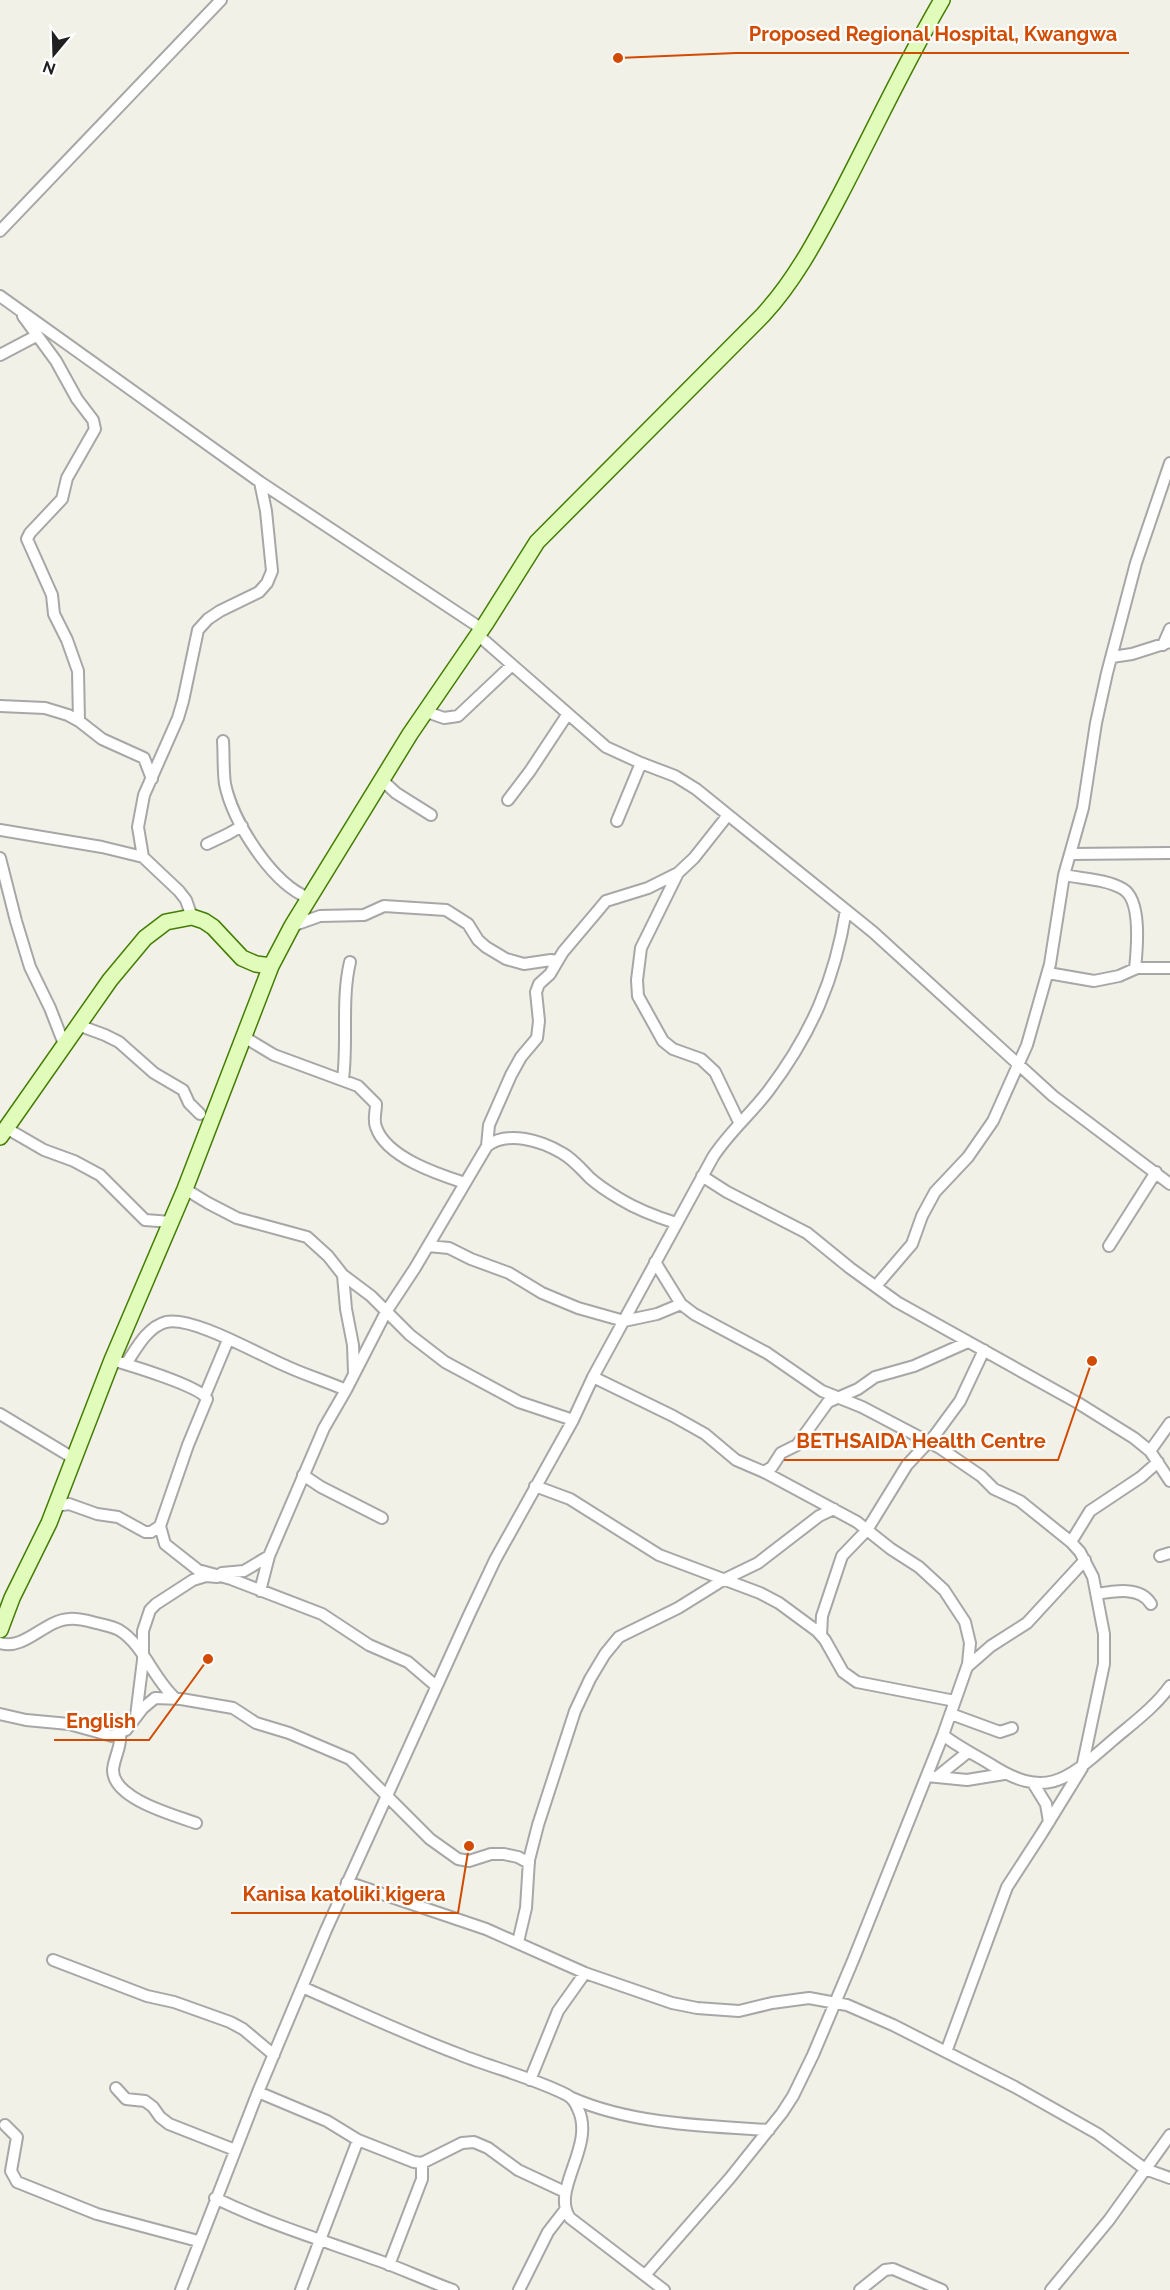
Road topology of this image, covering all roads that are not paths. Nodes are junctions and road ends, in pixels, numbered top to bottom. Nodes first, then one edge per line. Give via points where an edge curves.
1 (221, 0) edge
2 (942, 0) edge
3 (0, 231) edge
4 (0, 296) edge
5 (20, 311) junction
6 (36, 336) junction
7 (0, 355) edge
8 (1170, 463) edge
9 (260, 482) junction
10 (1170, 629) edge
11 (480, 632) junction
12 (1167, 643) edge
13 (1112, 657) junction
14 (512, 664) junction
15 (0, 706) edge
16 (427, 712) junction
17 (567, 715) junction
18 (80, 721) junction
19 (223, 741) dead end
20 (145, 760) junction
21 (158, 763) junction
22 (641, 763) junction
23 (152, 779) junction
24 (382, 780) junction
25 (508, 800) dead end
26 (431, 815) dead end
27 (729, 815) junction
28 (617, 821) dead end
29 (242, 826) junction
30 (0, 830) edge
31 (207, 844) dead end
32 (1170, 853) edge
33 (1071, 854) junction
34 (143, 857) junction
35 (0, 858) edge
36 (678, 873) junction
37 (1064, 875) junction
38 (309, 898) junction
39 (846, 910) junction
40 (192, 917) junction
41 (292, 926) junction
42 (557, 961) junction
43 (350, 962) dead end
44 (272, 966) junction
45 (1170, 968) edge
46 (1135, 969) junction
47 (1048, 973) junction
48 (78, 1024) junction
49 (244, 1037) junction
50 (64, 1044) junction
51 (1019, 1063) junction
52 (343, 1079) junction
53 (200, 1114) dead end
54 (739, 1122) junction
55 (3, 1132) edge
56 (488, 1146) junction
57 (1156, 1173) junction
58 (702, 1176) junction
59 (465, 1183) junction
60 (1170, 1184) edge
61 (184, 1189) junction
62 (171, 1222) junction
63 (676, 1223) junction
64 (428, 1246) junction
65 (1109, 1246) dead end
66 (655, 1262) junction
67 (344, 1275) junction
68 (876, 1286) junction
69 (681, 1304) junction
70 (386, 1312) junction
71 (624, 1321) junction
72 (228, 1340) junction
73 (968, 1342) junction
74 (984, 1350) junction
75 (119, 1362) junction
76 (354, 1374) junction
77 (594, 1377) junction
78 (346, 1389) junction
79 (205, 1395) junction
80 (837, 1397) junction
81 (0, 1414) edge
82 (573, 1420) junction
83 (1170, 1423) edge
84 (928, 1442) junction
85 (1150, 1451) junction
86 (73, 1458) junction
87 (1158, 1462) junction
88 (764, 1472) junction
89 (303, 1475) junction
90 (1170, 1481) edge
91 (536, 1486) junction
92 (56, 1506) junction
93 (834, 1509) junction
94 (382, 1518) dead end
95 (160, 1526) junction
96 (867, 1530) junction
97 (1071, 1542) junction
98 (269, 1556) junction
99 (1085, 1560) junction
100 (218, 1577) junction
101 (723, 1580) junction
102 (260, 1591) junction
103 (1097, 1593) junction
104 (1151, 1604) dead end
105 (0, 1630) edge
106 (820, 1635) junction
107 (0, 1643) edge
108 (143, 1654) junction
109 (967, 1667) junction
110 (436, 1686) junction
111 (1170, 1686) edge
112 (175, 1698) junction
113 (955, 1701) junction
114 (0, 1714) edge
115 (951, 1714) junction
116 (136, 1716) junction
117 (1012, 1728) dead end
118 (120, 1734) junction
119 (943, 1735) junction
120 (968, 1752) junction
121 (1082, 1768) junction
122 (1004, 1774) junction
123 (932, 1777) junction
124 (1033, 1784) junction
125 (387, 1796) junction
126 (1049, 1822) junction
127 (196, 1823) dead end
128 (528, 1863) junction
129 (347, 1882) junction
130 (518, 1942) junction
131 (53, 1960) dead end
132 (585, 1973) junction
133 (302, 1987) junction
134 (836, 2001) junction
135 (946, 2052) junction
136 (274, 2055) junction
137 (530, 2080) junction
138 (116, 2088) dead end
139 (258, 2092) junction
140 (572, 2098) junction
141 (5, 2125) dead end
142 (769, 2130) junction
143 (1170, 2135) edge
144 (358, 2140) junction
145 (235, 2150) junction
146 (422, 2163) junction
147 (1145, 2169) junction
148 (1170, 2178) edge
149 (565, 2192) junction
150 (215, 2198) junction
151 (565, 2210) junction
152 (198, 2241) junction
153 (320, 2241) junction
154 (389, 2265) junction
155 (646, 2274) junction
156 (181, 2290) edge
157 (301, 2290) edge
158 (453, 2290) edge
159 (519, 2290) edge
160 (664, 2290) edge
161 (860, 2290) edge
162 (942, 2290) edge
163 (1051, 2290) edge

1 - 3 street
2 - 11 street via 795,276 763,315 537,542
4 - 5 street
5 - 6 street
5 - 9 street
6 - 7 street
6 - 18 street via 56,361 95,429 67,478 62,499 27,539 52,595 54,614 78,671
8 - 13 street via 1136,563
9 - 11 street
9 - 21 street via 272,571 259,592 220,610 198,630 183,701
10 - 12 street
11 - 14 street
11 - 16 street
12 - 13 street
13 - 33 street
14 - 16 street via 458,716 444,718
14 - 17 street
15 - 18 street via 45,708
16 - 24 street
17 - 22 street via 606,747
17 - 25 street
18 - 20 street via 102,739
19 - 29 street via 226,785
20 - 21 street
20 - 23 street
21 - 23 street
22 - 27 street via 686,782
22 - 28 street
23 - 34 street via 138,820
24 - 26 street via 396,794
24 - 38 street
27 - 36 street
27 - 39 street
29 - 31 street
29 - 38 street via 264,860 293,890
30 - 34 street
32 - 33 street
33 - 37 street
34 - 40 street via 179,891
35 - 50 street via 30,967
36 - 42 street via 648,888 606,901
36 - 54 street via 641,948 638,996 663,1041 701,1059 715,1072
37 - 46 street via 1108,883 1125,890 1132,898 1136,916
37 - 47 street
38 - 41 street
39 - 51 street
39 - 54 street via 833,973 814,1017 768,1092
40 - 44 street via 213,927 242,958
40 - 48 street via 166,922 145,938
41 - 42 street via 320,916 364,915 384,906 446,910 468,924 486,948 506,959 524,964
41 - 44 street
42 - 56 street via 538,987 537,1038 511,1076 489,1125
43 - 52 street
44 - 49 street
45 - 46 street
46 - 47 street via 1094,981
47 - 51 street
48 - 50 street
48 - 53 street via 119,1042 154,1073 183,1090
49 - 52 street via 274,1055
49 - 61 street
50 - 55 street
51 - 57 street via 1053,1096
51 - 68 street via 993,1121 935,1192 912,1244
52 - 59 street via 358,1086 375,1102 375,1127 389,1147 426,1168
54 - 58 street
55 - 62 street via 100,1174 145,1220
56 - 59 street
56 - 63 street via 497,1140 516,1138 554,1149 621,1200
57 - 60 street
57 - 65 street
58 - 63 street
58 - 68 street via 807,1233
59 - 64 street
61 - 62 street
61 - 67 street via 237,1218 307,1237
62 - 75 street
63 - 66 street
64 - 70 street
64 - 71 street via 449,1248 508,1273 542,1293
66 - 69 street
66 - 71 street
67 - 70 street
67 - 76 street
68 - 73 street
69 - 71 street
69 - 80 street
70 - 76 street
70 - 82 street via 445,1362 519,1402
71 - 77 street
72 - 75 street via 192,1324 164,1322
72 - 78 street
72 - 79 street
73 - 74 street
73 - 80 street via 875,1377
74 - 84 street via 960,1401
74 - 85 street via 1078,1403
75 - 79 street
75 - 86 street
76 - 78 street
77 - 82 street
77 - 88 street via 673,1416 705,1434 736,1460
78 - 89 street
79 - 95 street via 206,1404
80 - 84 street
80 - 88 street via 828,1402 797,1445 781,1453
81 - 86 street
82 - 91 street
83 - 85 street
84 - 96 street via 907,1465
84 - 97 street via 981,1476 994,1489 1020,1501
85 - 87 street
86 - 92 street
87 - 90 street
87 - 97 street via 1141,1478 1090,1511
88 - 93 street
89 - 94 street
89 - 98 street
91 - 101 street via 570,1499 659,1555
91 - 110 street via 495,1560
92 - 95 street via 69,1504 97,1514 118,1516 145,1532
92 - 105 street
93 - 96 street
93 - 101 street via 758,1563
95 - 100 street via 165,1544 198,1570
96 - 106 street via 839,1562
96 - 109 street via 931,1577 960,1611 969,1633
97 - 99 street
98 - 100 street via 244,1571
98 - 102 street
99 - 103 street
99 - 109 street via 1027,1623
100 - 102 street
100 - 108 street via 206,1575 193,1580 152,1607 145,1624
101 - 106 street via 770,1597
101 - 128 street via 619,1637 598,1664 576,1711
102 - 110 street via 322,1614 369,1645 408,1662
103 - 104 street via 1131,1592 1146,1597
103 - 121 street via 1104,1656
106 - 113 street via 847,1676 857,1682
107 - 108 street via 13,1644 71,1618 118,1629
108 - 112 street via 158,1680
108 - 116 street
109 - 113 street
110 - 125 street
111 - 121 street
112 - 116 street via 152,1700
112 - 125 street via 233,1708 256,1723 335,1752 355,1763
113 - 115 street
114 - 118 street
115 - 117 street via 1000,1732
115 - 119 street
116 - 118 street
118 - 127 street via 113,1772 119,1786 146,1804
119 - 120 street
119 - 123 street
120 - 122 street
120 - 123 street
121 - 124 street via 1058,1780
121 - 126 street
122 - 123 street via 967,1780
122 - 124 street
123 - 134 street
124 - 126 street via 1046,1804
125 - 128 street via 430,1839 458,1859 469,1861 504,1854
125 - 129 street
126 - 135 street via 1006,1887
128 - 130 street via 526,1908
129 - 130 street
129 - 133 street
130 - 132 street
131 - 136 street via 230,2022
132 - 134 street via 697,2008 739,2011 809,1998
132 - 137 street via 558,2011
133 - 136 street
133 - 137 street via 452,2052
134 - 135 street
134 - 142 street via 793,2096
135 - 147 street via 1064,2114
136 - 139 street
137 - 140 street
138 - 145 street via 126,2099 145,2101 169,2124
139 - 144 street via 327,2121
139 - 145 street
140 - 142 street via 599,2109 648,2119
140 - 149 street via 580,2113 582,2129 578,2158
141 - 152 street via 17,2138 11,2171 17,2182 97,2214
142 - 155 street
143 - 147 street
144 - 146 street
144 - 153 street
145 - 150 street
146 - 149 street via 462,2143 474,2142 518,2170
146 - 154 street via 422,2179
147 - 148 street
147 - 163 street
149 - 151 street
150 - 152 street
150 - 153 street
151 - 155 street via 570,2218
151 - 159 street via 548,2232
152 - 156 street
153 - 154 street
153 - 157 street
154 - 158 street
155 - 160 street
161 - 162 street via 885,2270 893,2270

